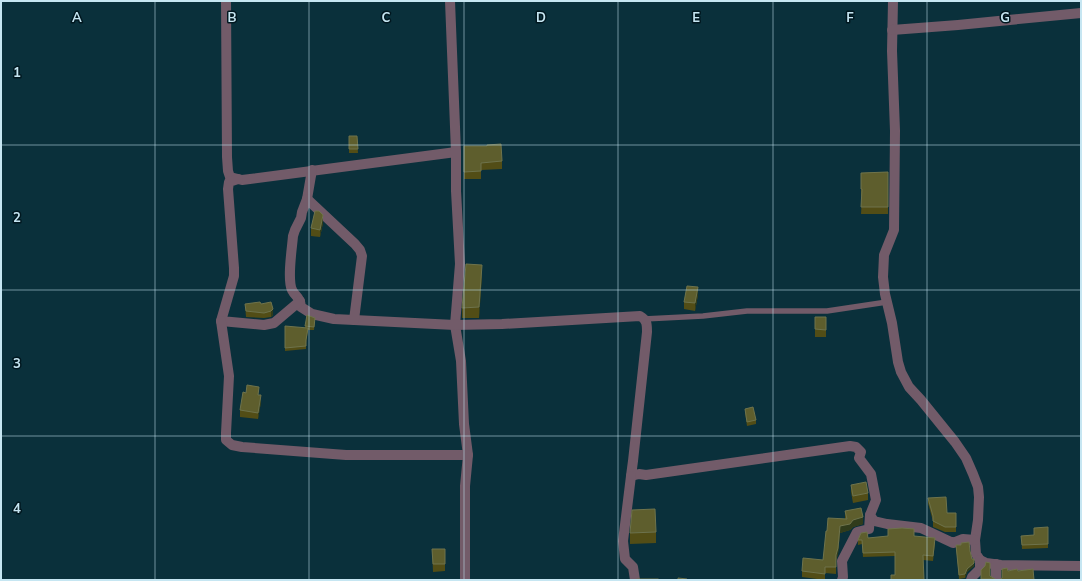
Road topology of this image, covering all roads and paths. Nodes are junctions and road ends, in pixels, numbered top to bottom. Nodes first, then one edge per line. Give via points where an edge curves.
1 (226, 1) edge
2 (450, 1) edge
3 (893, 1) edge
4 (1081, 13) edge
5 (892, 30) junction
6 (456, 152) junction
7 (312, 170) junction
8 (238, 179) junction
9 (308, 199) junction
10 (300, 301) junction
11 (887, 302) junction
12 (644, 319) junction
13 (221, 320) junction
14 (354, 320) junction
15 (455, 325) junction
16 (468, 455) junction
17 (630, 476) junction
18 (870, 515) junction
19 (975, 540) junction
20 (980, 560) junction
21 (996, 564) junction
22 (1081, 566) edge
23 (465, 580) edge
24 (635, 580) edge
25 (842, 580) edge
26 (971, 580) edge
27 (996, 580) edge

1 - 8 street via 227,157 230,177
2 - 6 street
3 - 5 street
4 - 5 street
5 - 11 street via 894,230 884,255 883,277
6 - 7 street
6 - 15 street via 460,264
7 - 8 street
7 - 9 street
8 - 13 street via 229,182 228,189 234,276
9 - 10 street via 294,230 290,274 292,290
9 - 14 street via 360,250 361,268
10 - 13 street via 274,323 264,325
10 - 14 street via 301,307 312,314
11 - 12 lane via 827,311 747,311
11 - 19 street via 901,372 909,387 966,458 978,487 979,514
12 - 15 street via 640,316 631,316
12 - 17 street via 647,332
13 - 16 street via 229,376 226,440 232,445 346,455
14 - 15 street
15 - 16 street via 461,361
16 - 23 street via 465,486
17 - 18 street via 850,446 856,447 871,474 876,500
17 - 24 street via 623,541 625,559 633,567
18 - 19 street via 879,523 921,528 953,543 963,539
18 - 25 street via 869,529 857,532 842,561
19 - 20 street via 976,554
20 - 21 street
20 - 26 street via 980,569
21 - 22 street
21 - 27 street

